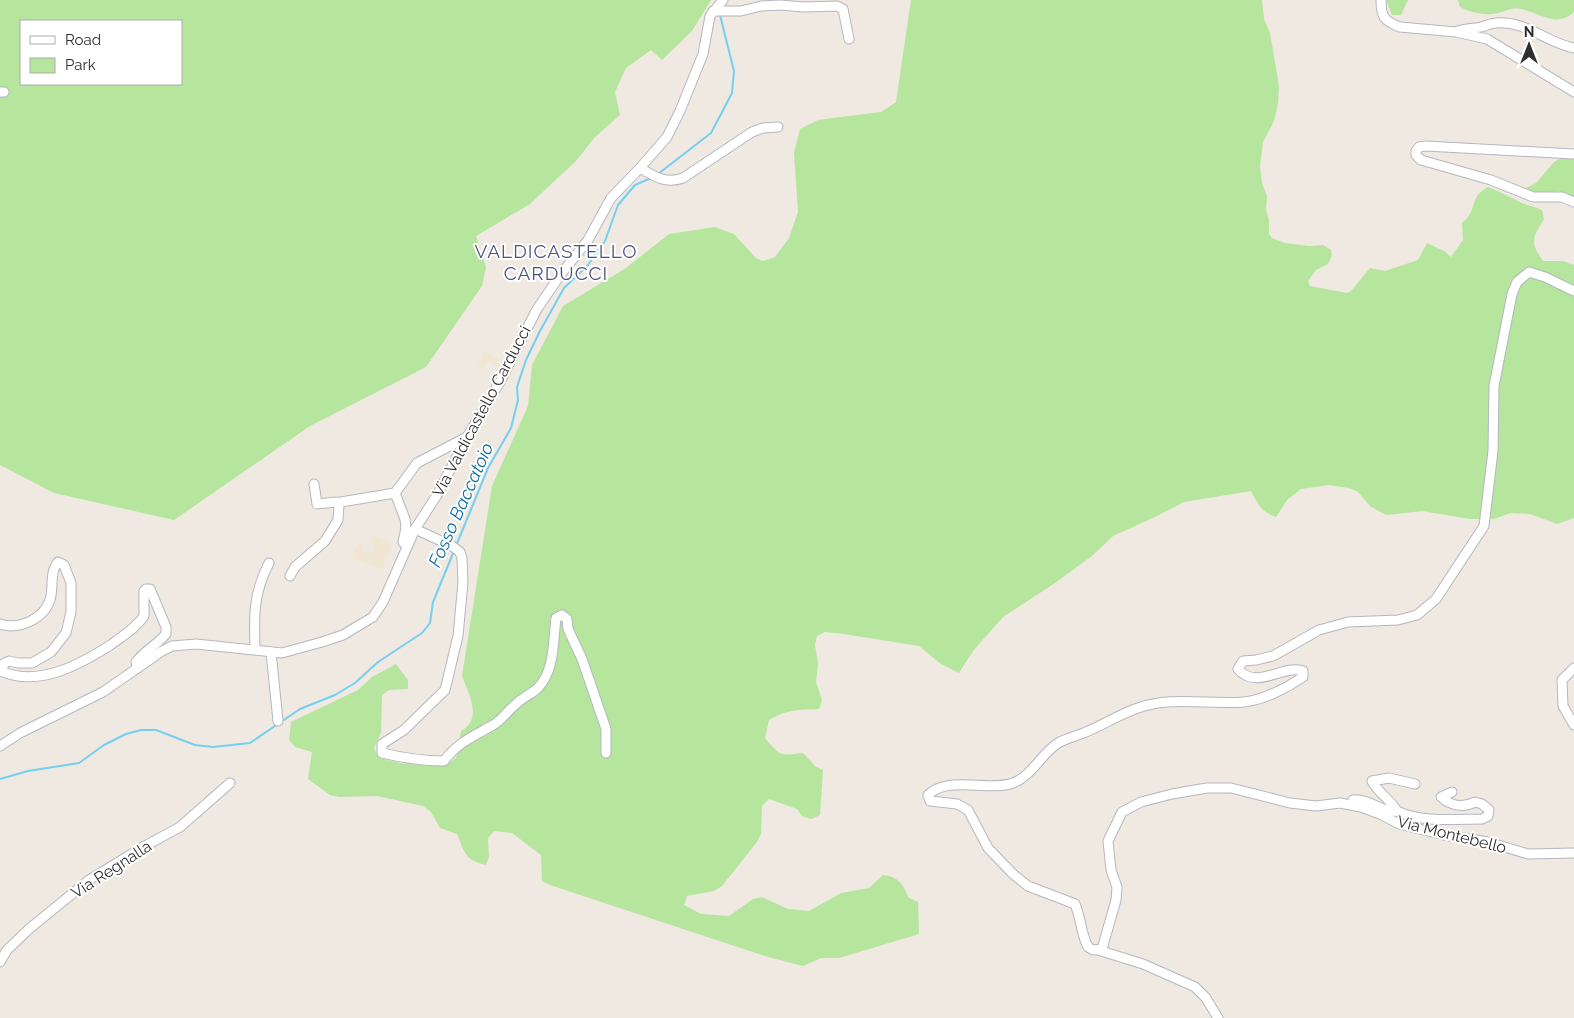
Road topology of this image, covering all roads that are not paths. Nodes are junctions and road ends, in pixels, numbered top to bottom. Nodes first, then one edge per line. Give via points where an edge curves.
1 (723, 0) edge
2 (1381, 0) edge
3 (713, 11) junction
4 (1456, 32) junction
5 (849, 39) dead end
6 (1574, 48) edge
7 (1574, 92) edge
8 (778, 127) dead end
9 (1574, 154) edge
10 (640, 168) junction
11 (1574, 202) edge
12 (1574, 291) edge
13 (467, 437) junction
14 (314, 484) dead end
15 (395, 493) junction
16 (339, 504) junction
17 (415, 529) junction
18 (407, 546) junction
19 (269, 563) dead end
20 (290, 576) dead end
21 (0, 624) edge
22 (255, 650) junction
23 (271, 652) junction
24 (138, 668) junction
25 (1574, 668) edge
26 (278, 721) dead end
27 (1574, 725) edge
28 (4, 740) edge
29 (0, 746) edge
30 (606, 753) dead end
31 (230, 783) dead end
32 (1416, 784) dead end
33 (1452, 792) dead end
34 (1340, 803) junction
35 (1397, 810) junction
36 (1574, 853) edge
37 (1100, 949) junction
38 (0, 962) edge
39 (1218, 1018) edge

1 - 3 street, Via Valdicastello Carducci
2 - 4 street via 1381,12 1392,24
3 - 5 street via 780,5 837,6 843,9
3 - 10 street, Via Valdicastello Carducci via 703,54 680,111 666,136
4 - 6 street via 1501,23 1524,27
4 - 7 street via 1487,39
8 - 10 street via 752,132 673,182
9 - 11 street via 1426,146 1416,151 1421,160 1491,180 1533,197 1562,197
10 - 13 street, Via Valdicastello Carducci via 611,198 588,240 536,309 501,380
12 - 37 street via 1529,272 1517,282 1494,386 1493,451 1484,526 1436,599 1417,615 1398,620 1348,622 1319,630 1273,656 1243,661 1238,669 1243,675 1256,678 1303,670 1303,677 1277,692 1245,702 1194,702 1139,708 1058,743 1013,783 955,785 933,790 928,795 930,801 957,804 968,810 988,848 1028,886 1075,904 1085,942 1088,947
13 - 15 street via 417,463
13 - 17 street, Via Valdicastello Carducci
14 - 16 street via 317,504
15 - 16 street
15 - 18 street via 405,519 403,542
16 - 20 street via 338,520 325,541 295,567
17 - 18 street, Via Valdicastello Carducci
17 - 30 street via 455,547 462,558 458,636 445,690 404,730 382,744 382,753 400,758 444,761 453,749 496,724 545,678 554,650 556,618 562,615 567,619 606,729
18 - 23 street, Via Valdicastello Carducci via 383,602 367,622 322,642 282,653
19 - 22 street via 255,600
21 - 24 street, Via Valdicastello Carducci via 9,627 25,624 40,614 50,601 54,567 58,562 64,565 71,583 71,612 66,633 51,652 32,663 9,661 3,664 3,672 16,677 47,674 71,668 129,632 144,616 144,592 150,589 166,634 140,657 136,662
22 - 23 street, Via Valdicastello Carducci
22 - 24 street, Via Valdicastello Carducci via 183,644 162,651
23 - 26 street
24 - 28 street, Via Valdicastello Carducci via 103,692
25 - 27 street via 1562,680 1564,706
28 - 29 street, Via Valdicastello Carducci
31 - 38 street, Via Regnalla via 180,827 89,880 29,929 7,950
32 - 35 street via 1389,778 1372,781
33 - 35 street via 1441,797 1456,805 1482,804 1488,810 1488,816 1482,819 1426,818
34 - 35 street via 1356,800 1392,812
34 - 36 street, Via Montebello via 1361,807 1400,824 1488,842 1528,854
34 - 37 street, Via Montebello via 1316,806 1231,788 1207,788 1141,802 1122,812 1108,841 1111,870 1117,887 1110,923
37 - 39 street via 1195,988 1206,998

